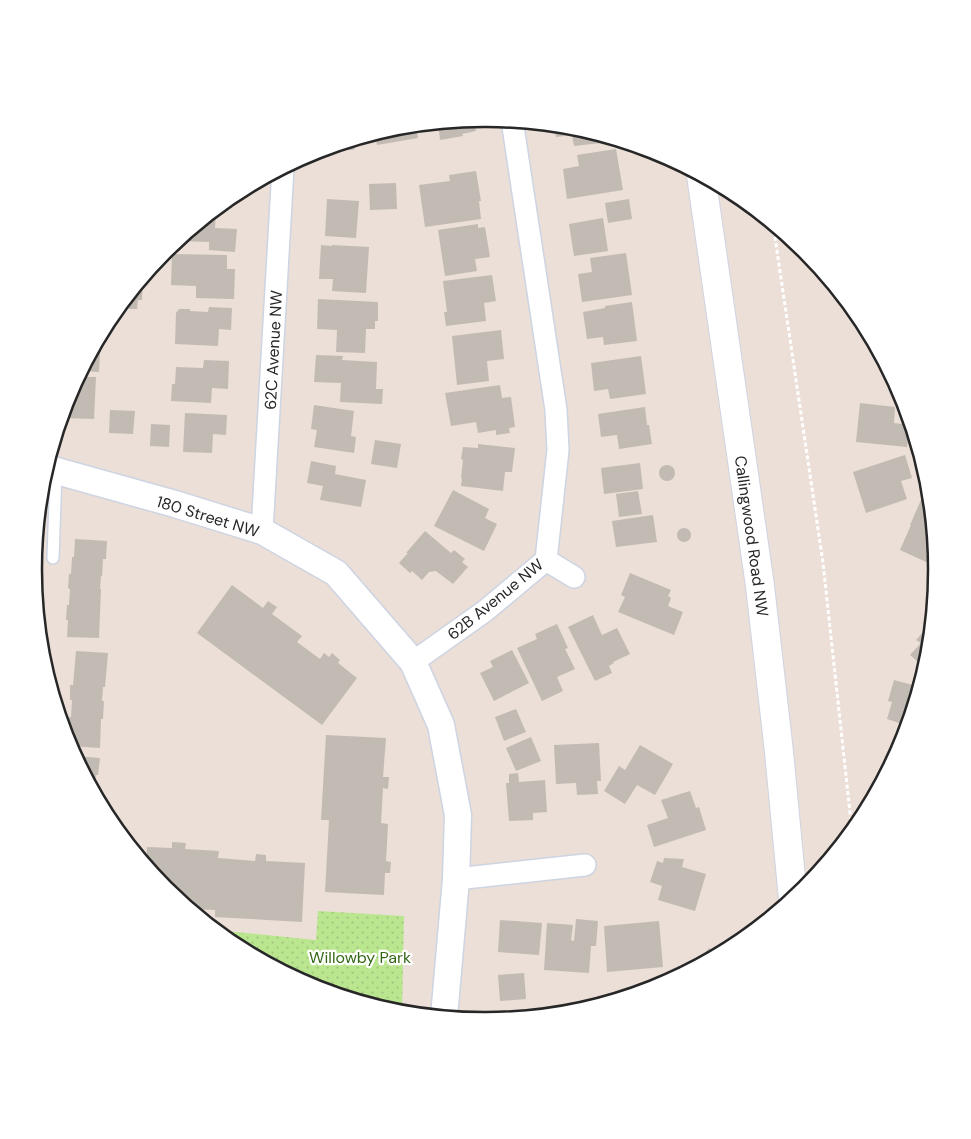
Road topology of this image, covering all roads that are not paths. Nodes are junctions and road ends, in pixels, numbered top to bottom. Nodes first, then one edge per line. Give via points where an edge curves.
1 (513, 127) edge
2 (283, 176) edge
3 (702, 183) edge
4 (54, 471) edge
5 (51, 482) edge
6 (262, 531) junction
7 (53, 558) dead end
8 (546, 560) junction
9 (574, 577) dead end
10 (413, 662) junction
11 (586, 866) dead end
12 (456, 879) junction
13 (791, 890) edge
14 (445, 1011) edge

1 - 8 street, 62B Avenue NW via 556,410 558,450
2 - 6 street, 62C Avenue NW
3 - 13 main road, Callingwood Road NW via 760,586
4 - 6 street, 180 Street NW
5 - 7 lane
6 - 10 street, 180 Street NW via 336,573
8 - 9 street
8 - 10 street, 62B Avenue NW via 485,611
10 - 12 street via 441,725 458,814
11 - 12 street
12 - 14 street

